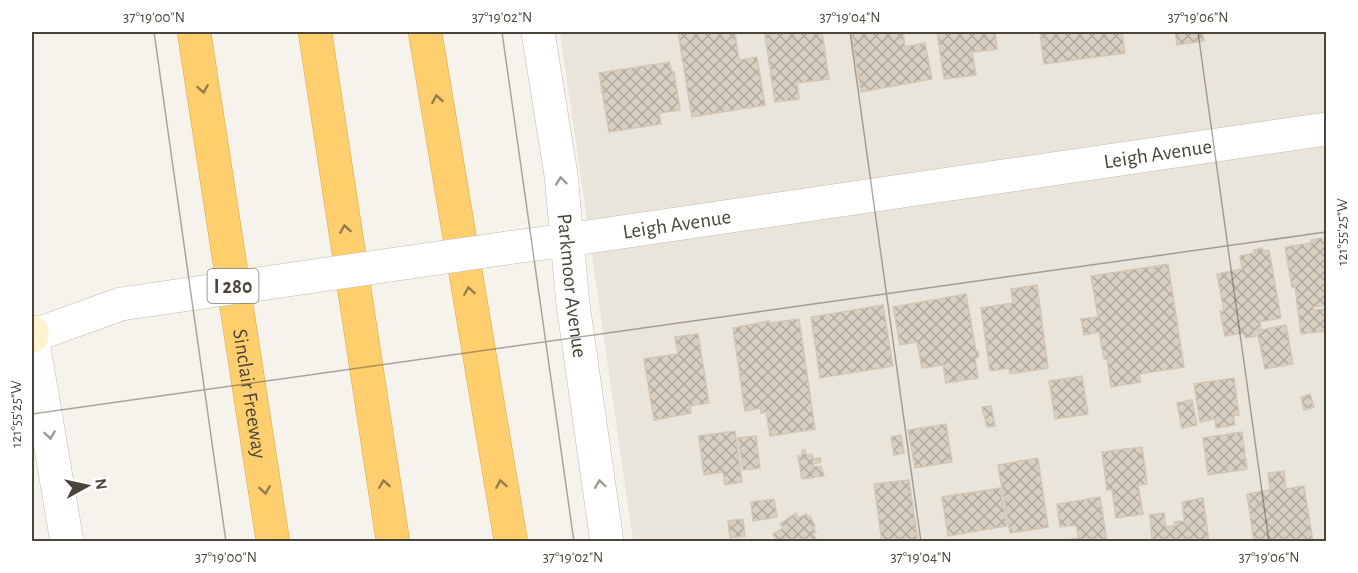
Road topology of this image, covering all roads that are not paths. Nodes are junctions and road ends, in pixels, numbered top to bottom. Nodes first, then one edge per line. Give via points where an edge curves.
1 (194, 32) edge
2 (315, 32) edge
3 (424, 32) edge
4 (538, 32) edge
5 (1326, 129) edge
6 (567, 240) junction
7 (32, 335) edge
8 (67, 542) edge
9 (273, 542) edge
10 (393, 542) edge
11 (511, 542) edge
12 (607, 542) edge

1 -> 9 highway, Sinclair Freeway / I 280
10 -> 2 highway
11 -> 3 highway
6 -> 4 street, Parkmoor Avenue via 561,175
5 - 6 street, Leigh Avenue
6 - 7 street, Leigh Avenue, bridge via 121,304
12 -> 6 street, Parkmoor Avenue
7 -> 8 street

